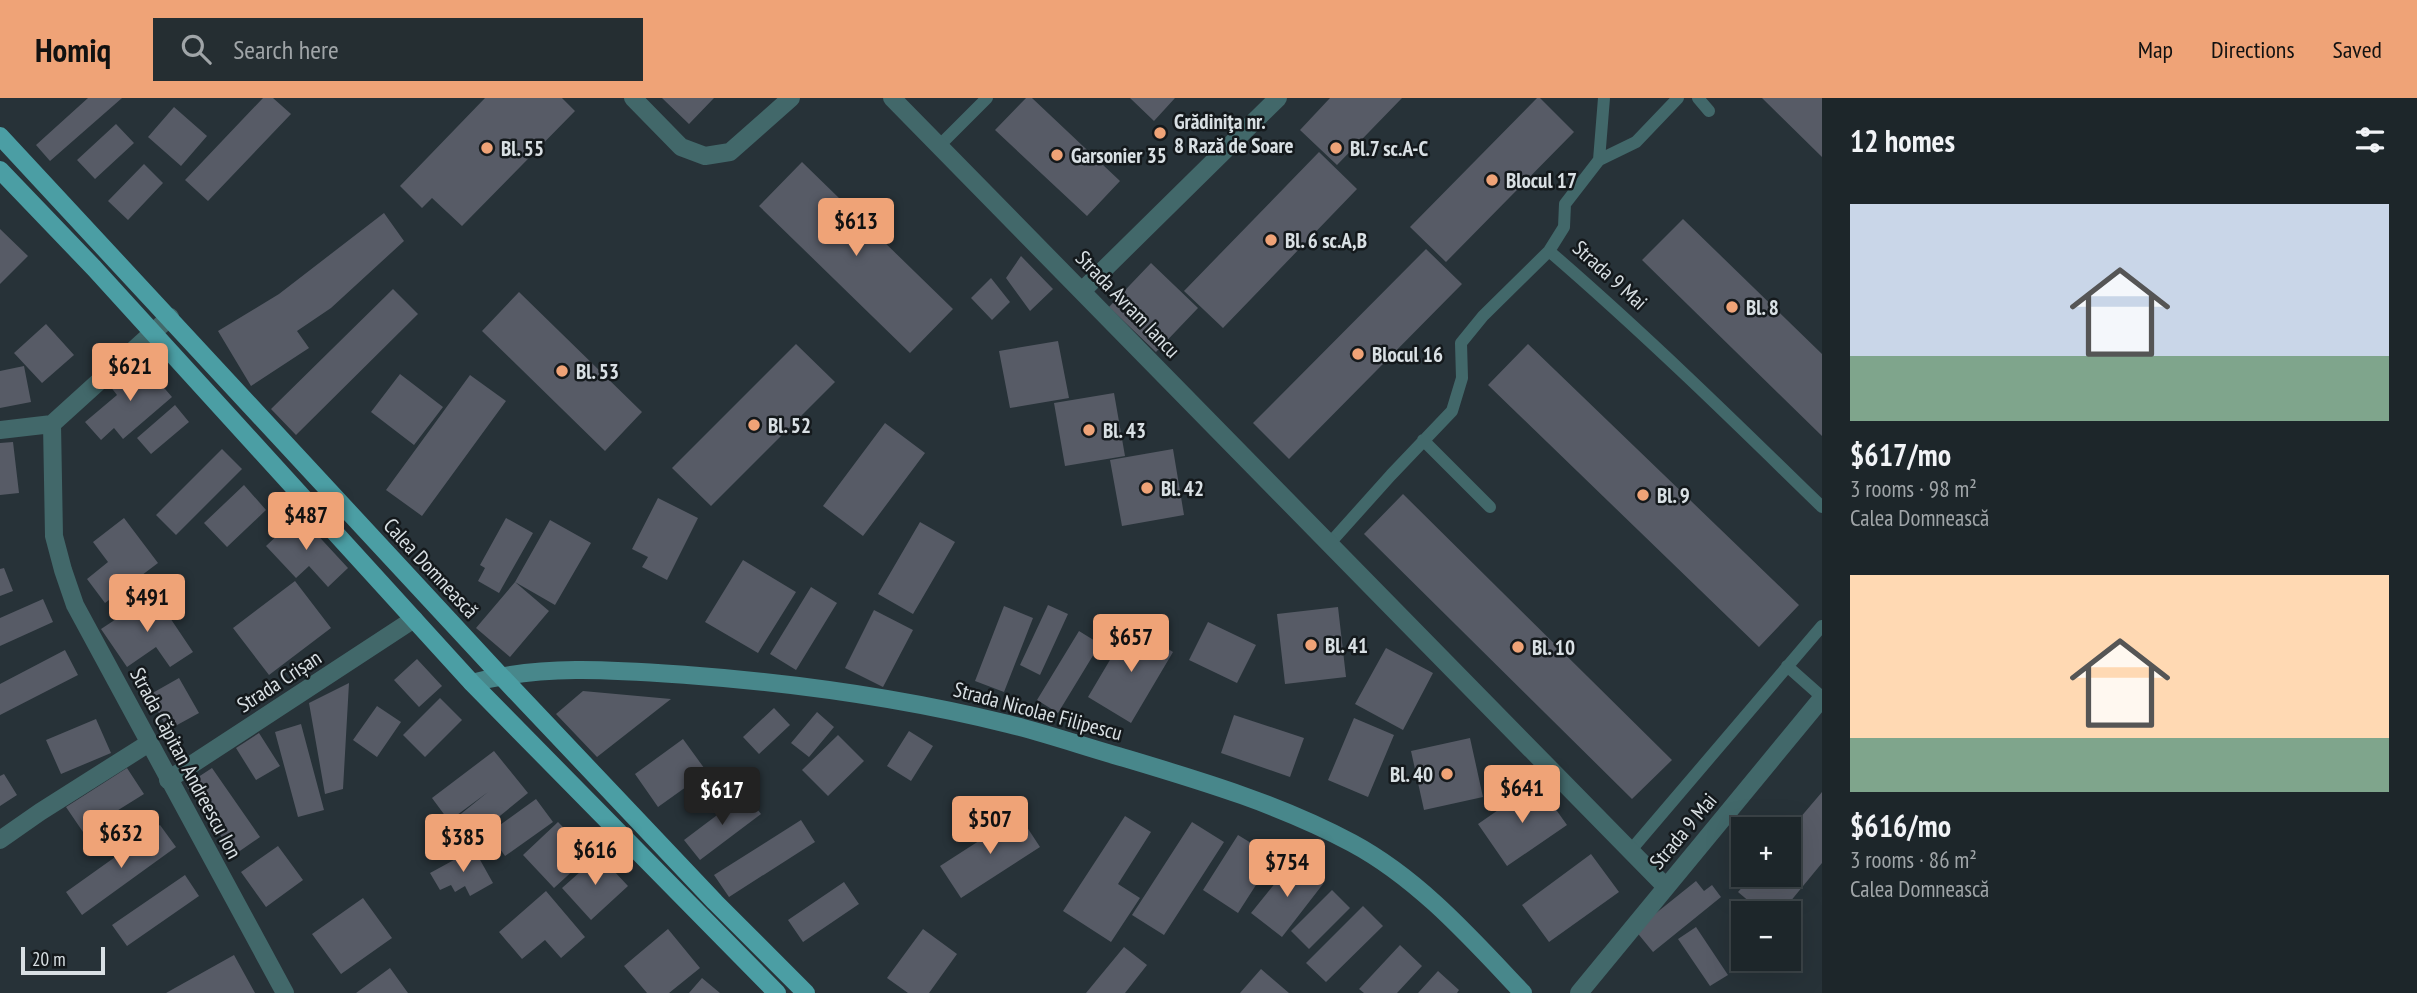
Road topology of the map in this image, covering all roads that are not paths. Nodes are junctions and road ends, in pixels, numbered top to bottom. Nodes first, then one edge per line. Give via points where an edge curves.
1 (633, 98) edge
2 (791, 98) edge
3 (892, 98) edge
4 (987, 98) edge
5 (1278, 98) edge
6 (1604, 98) edge
7 (1678, 98) edge
8 (1698, 98) edge
9 (1709, 111) dead end
10 (0, 136) edge
11 (939, 146) junction
12 (1600, 160) junction
13 (0, 170) edge
14 (1549, 251) junction
15 (1083, 290) junction
16 (170, 317) junction
17 (152, 333) junction
18 (52, 424) junction
19 (0, 430) edge
20 (1423, 440) junction
21 (1490, 507) dead end
22 (1822, 507) edge
23 (1330, 543) junction
24 (414, 619) junction
25 (1822, 626) edge
26 (1787, 666) junction
27 (499, 675) junction
28 (472, 682) junction
29 (1822, 698) edge
30 (149, 743) junction
31 (168, 780) junction
32 (0, 840) edge
33 (1630, 850) junction
34 (1666, 887) junction
35 (285, 993) edge
36 (777, 993) edge
37 (806, 993) edge
38 (1523, 993) edge
39 (1579, 993) edge

1 - 2 street via 681,147 705,156 730,152
3 - 11 street, Strada Avram Iancu
4 - 11 lane
5 - 15 street
6 - 12 lane
7 - 12 lane via 1636,142
8 - 9 lane
10 - 16 main road, Calea Domnească
11 - 15 street, Strada Avram Iancu
12 - 14 lane via 1565,204 1564,227
13 - 17 main road
14 - 20 lane via 1461,343 1462,378 1452,411
14 - 22 lane, Strada 9 Mai
15 - 23 street, Strada Avram Iancu
16 - 17 street
16 - 27 main road, Calea Domnească
17 - 18 street
17 - 24 main road
18 - 19 street
18 - 30 street, Strada Căpitan Andreescu Ion via 54,536 63,570 75,605
20 - 21 lane
20 - 23 lane
23 - 33 street, Strada Avram Iancu
24 - 28 main road
24 - 31 street, Strada Crișan
25 - 26 lane, Strada 9 Mai
26 - 29 lane, Strada 9 Mai
26 - 33 lane, Strada 9 Mai
27 - 28 street, Strada Nicolae Filipescu
27 - 37 main road, Calea Domnească
27 - 38 street, Strada Nicolae Filipescu via 624,670 765,681 885,698 1011,725 1200,781 1274,807 1391,867 1429,897
28 - 36 main road
29 - 34 street, Strada 9 Mai
30 - 31 street, Strada Căpitan Andreescu Ion
30 - 32 street
31 - 35 street, Strada Căpitan Andreescu Ion
33 - 34 street, Strada Avram Iancu
34 - 39 street, Strada 9 Mai

